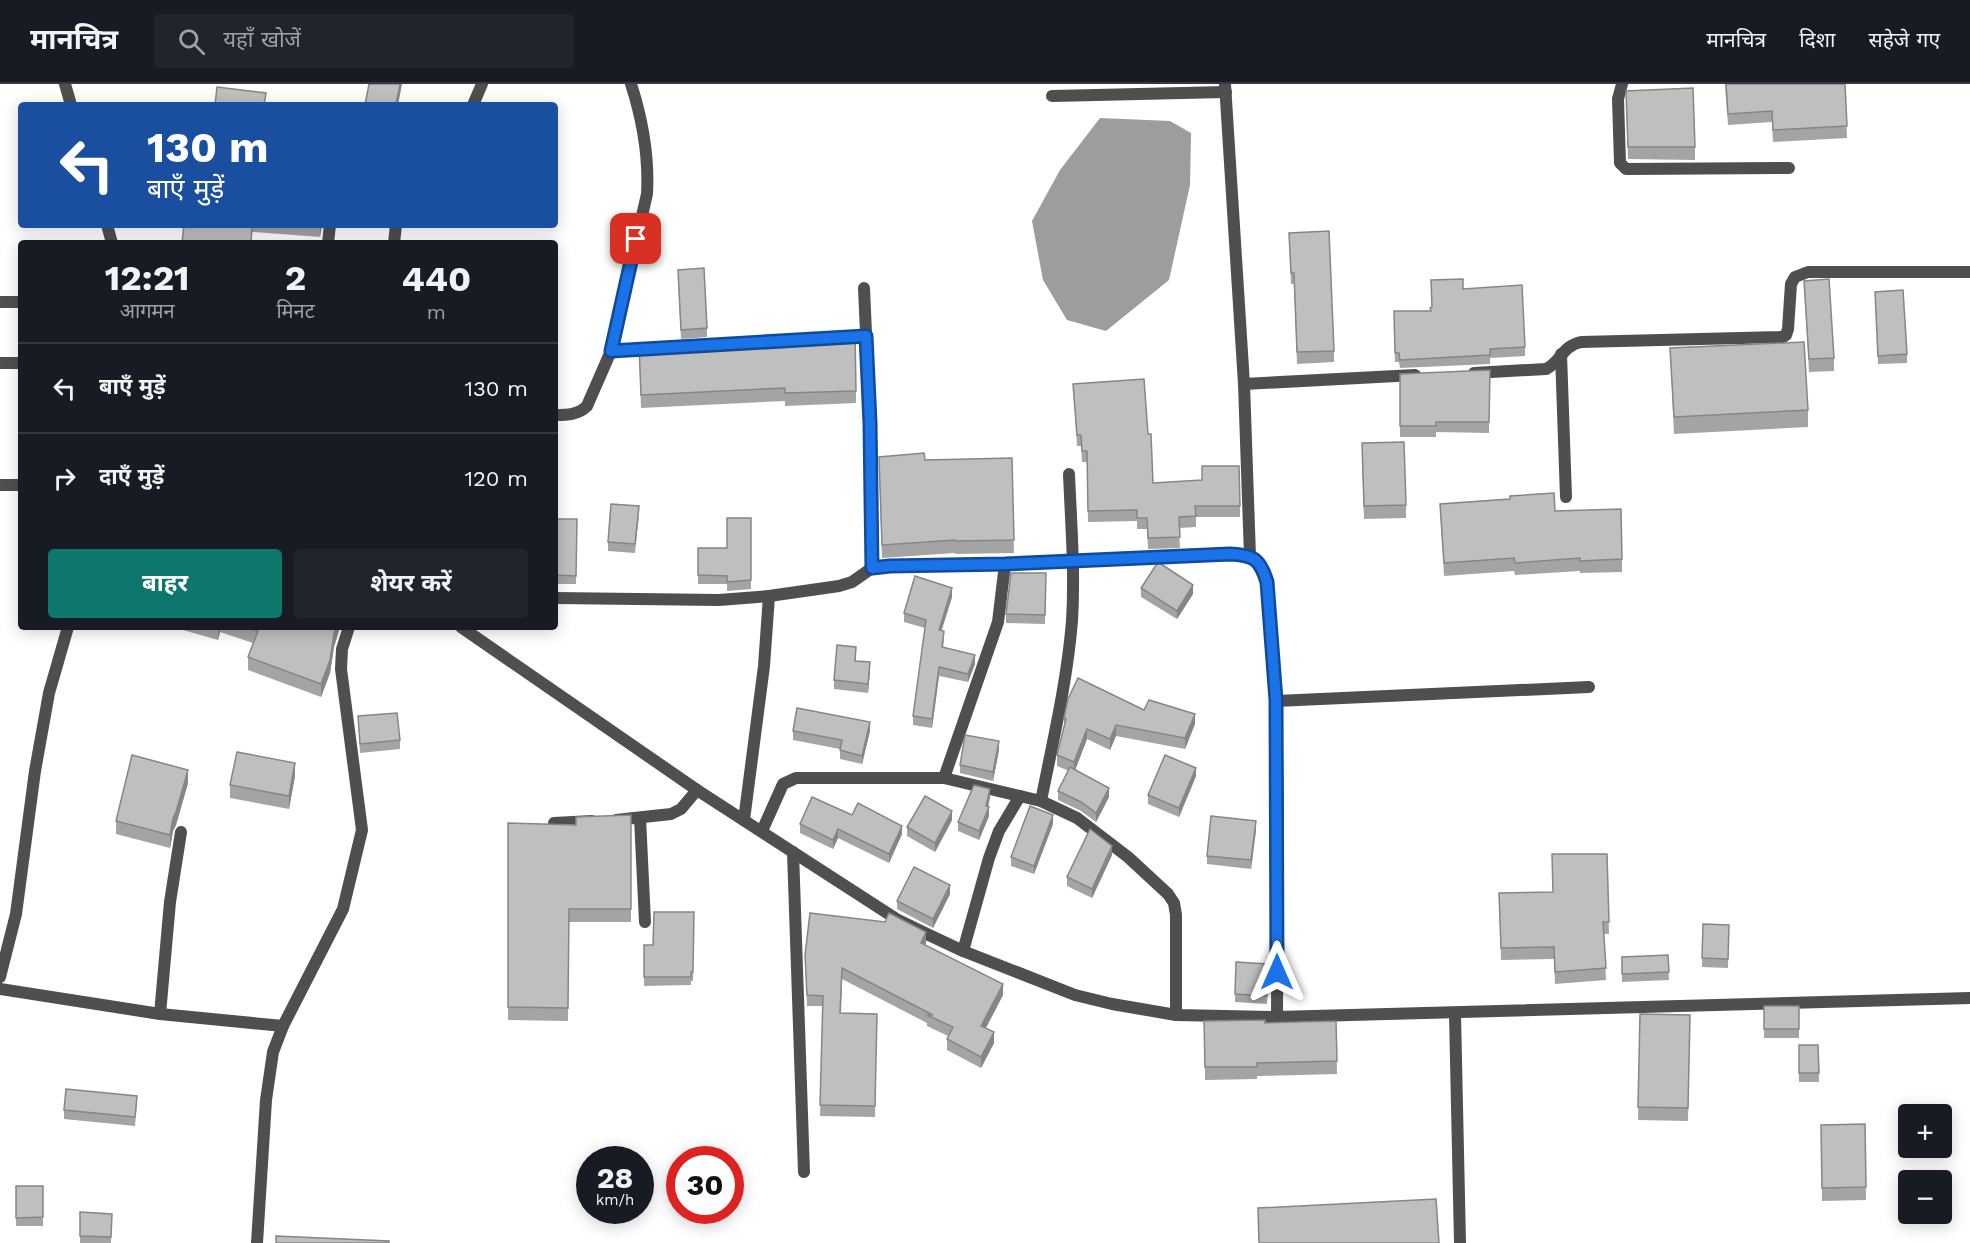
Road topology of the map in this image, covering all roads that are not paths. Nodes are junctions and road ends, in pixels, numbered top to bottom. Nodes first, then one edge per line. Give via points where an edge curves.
1 (65, 84) edge
2 (482, 84) edge
3 (631, 84) edge
4 (1622, 84) edge
5 (1225, 88) edge
6 (1052, 96) dead end
7 (70, 102) edge
8 (474, 102) edge
9 (1789, 168) dead end
10 (1970, 272) edge
11 (864, 288) dead end
12 (0, 302) edge
13 (18, 302) edge
14 (670, 347) edge
15 (611, 351) junction
16 (1561, 354) junction
17 (0, 363) edge
18 (18, 363) edge
19 (1457, 374) edge
20 (1433, 375) edge
21 (1244, 384) junction
22 (558, 415) edge
23 (1069, 474) dead end
24 (0, 484) edge
25 (18, 485) edge
26 (1566, 497) dead end
27 (1250, 556) junction
28 (1074, 562) junction
29 (1005, 564) junction
30 (872, 568) junction
31 (770, 596) junction
32 (558, 598) edge
33 (67, 630) edge
34 (348, 630) edge
35 (465, 630) edge
36 (1589, 687) dead end
37 (1276, 700) junction
38 (944, 778) junction
39 (697, 790) junction
40 (1020, 796) junction
41 (1041, 801) junction
42 (640, 818) junction
43 (744, 820) junction
44 (554, 823) edge
45 (762, 831) junction
46 (181, 832) dead end
47 (793, 852) junction
48 (645, 922) dead end
49 (963, 951) junction
50 (0, 977) edge
51 (0, 989) edge
52 (1970, 998) edge
53 (160, 1014) junction
54 (1455, 1014) junction
55 (1176, 1015) junction
56 (1277, 1017) junction
57 (283, 1026) junction
58 (804, 1172) dead end
59 (257, 1243) edge
60 (1460, 1243) edge

1 - 7 street
2 - 8 street
3 - 15 street via 648,172 647,194
4 - 9 street via 1618,99 1620,163 1626,169
5 - 6 street
5 - 21 street
10 - 16 street via 1808,272 1795,277 1791,284 1788,329 1783,337 1581,342
11 - 30 street via 861,336 870,423
12 - 13 street
14 - 15 street
15 - 22 street via 587,406 574,414
16 - 19 street via 1546,369
16 - 26 street
17 - 18 street
20 - 21 street
21 - 27 street
23 - 28 street
24 - 25 street
27 - 28 street
27 - 37 street via 1263,569 1267,582
28 - 29 street
28 - 41 street via 1067,664
29 - 30 street
29 - 38 street via 998,622
30 - 31 street via 839,586
31 - 32 street via 719,600
31 - 43 street
33 - 50 street via 49,693 16,914
34 - 57 street via 341,669 362,830 343,909
35 - 39 street
36 - 37 street
37 - 56 street
38 - 40 street
38 - 45 street via 796,778 783,784
39 - 42 street via 681,809 671,814
39 - 43 street
40 - 41 street
40 - 49 street via 999,831 989,858
41 - 55 street via 1077,818 1128,857 1174,903
42 - 44 street
42 - 48 street
43 - 45 street
45 - 47 street
46 - 53 street
47 - 49 street via 898,920
47 - 58 street
49 - 55 street via 1075,995
51 - 53 street
52 - 54 street
53 - 57 street
54 - 56 street
54 - 60 street
55 - 56 street
57 - 59 street via 268,1076

